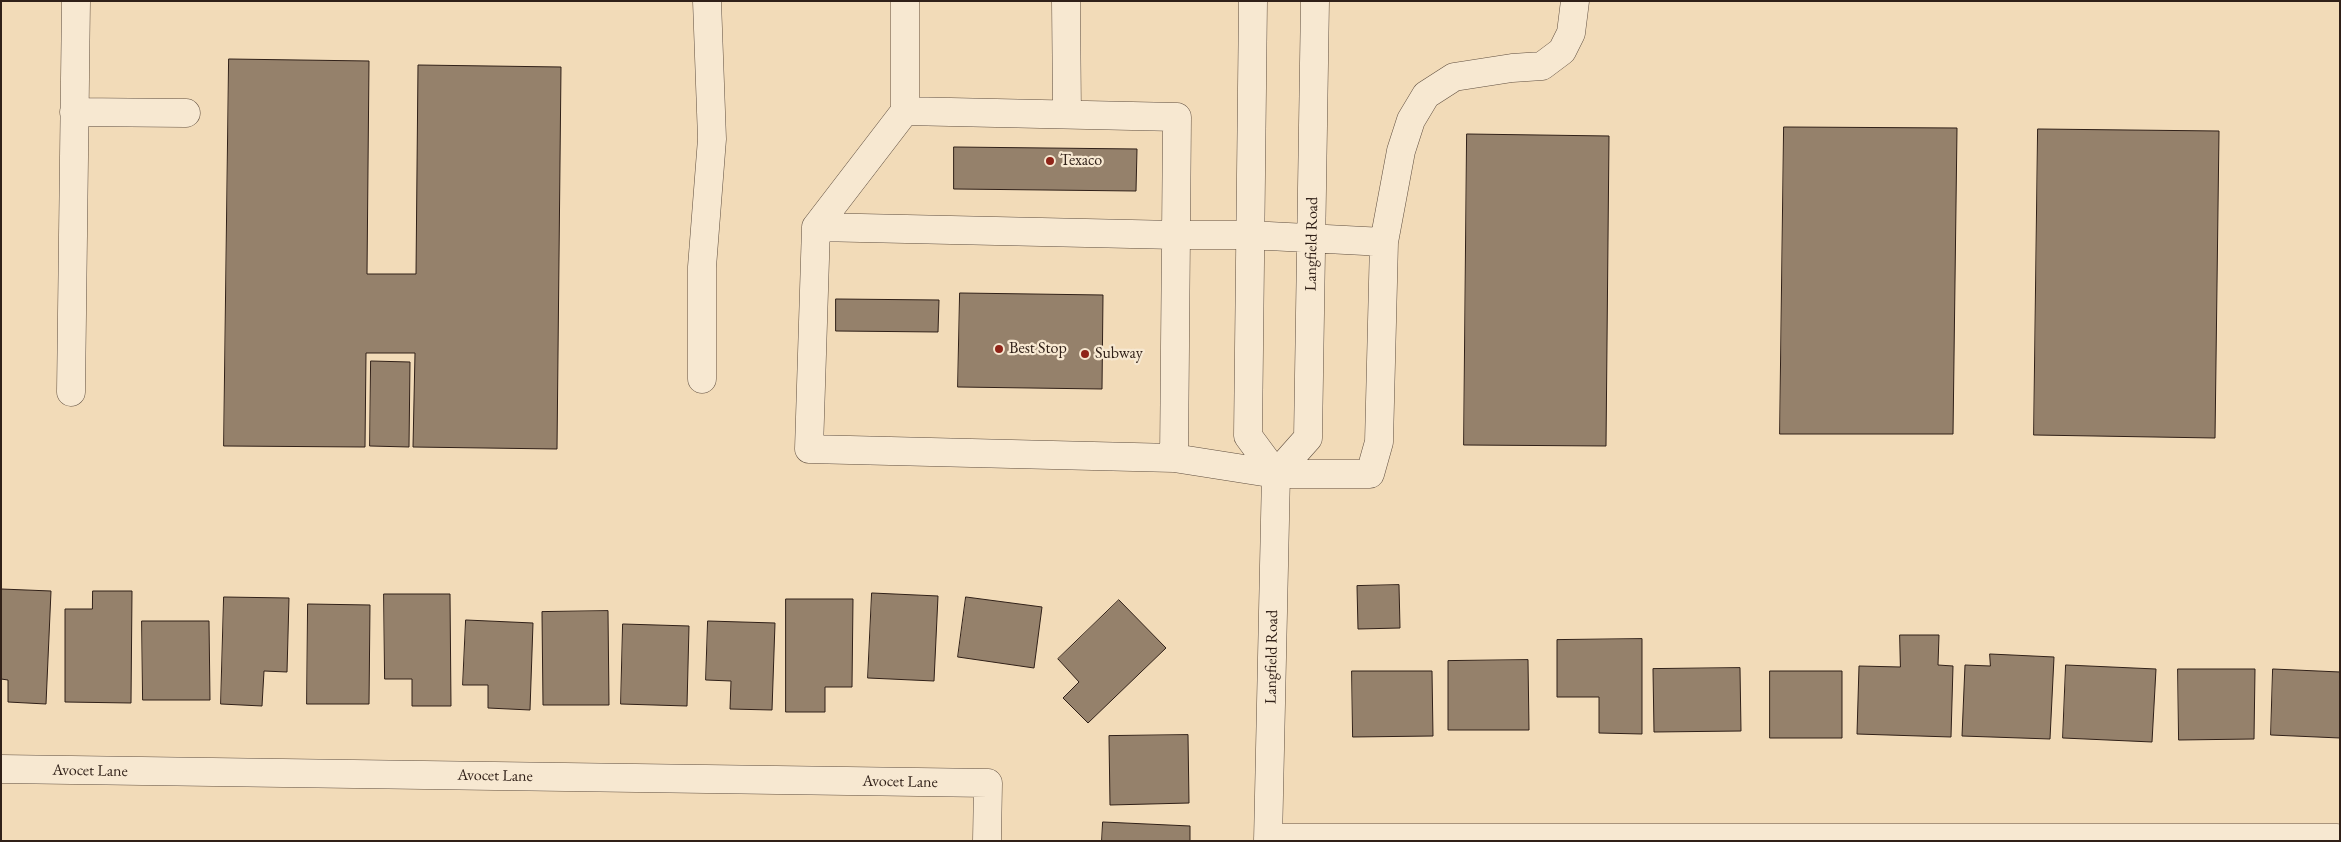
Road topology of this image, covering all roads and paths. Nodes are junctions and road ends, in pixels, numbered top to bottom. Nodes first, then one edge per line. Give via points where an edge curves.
1 (76, 1) edge
2 (706, 1) edge
3 (906, 1) edge
4 (1066, 1) edge
5 (1253, 1) edge
6 (1315, 1) edge
7 (1575, 1) edge
8 (905, 111) junction
9 (74, 112) junction
10 (186, 113) dead end
11 (1067, 114) junction
12 (816, 227) junction
13 (1176, 235) junction
14 (1250, 235) junction
15 (1312, 240) junction
16 (1384, 242) junction
17 (702, 379) dead end
18 (71, 392) dead end
19 (1174, 458) junction
20 (1276, 474) junction
21 (1, 769) edge
22 (2337, 838) dead end
23 (1268, 839) edge
24 (2118, 840) edge
25 (988, 841) edge

1 - 9 street
2 - 17 street via 712,139 702,266
3 - 8 street
4 - 11 street
5 - 14 street
6 - 15 street, Langfield Road
7 - 16 street via 1571,33 1562,52 1542,66 1454,77 1426,95 1411,120 1402,151
8 - 11 street
8 - 12 street
9 - 10 street
9 - 18 street
11 - 13 street via 1177,117
12 - 13 street
12 - 19 street via 809,449
13 - 14 street
13 - 19 street
14 - 15 street
14 - 20 street via 1248,436
15 - 16 street
15 - 20 street, Langfield Road via 1308,438
16 - 20 street via 1379,442 1370,474
19 - 20 street
20 - 23 street, Langfield Road
21 - 25 street, Avocet Lane via 988,783
22 - 24 street
23 - 24 street

